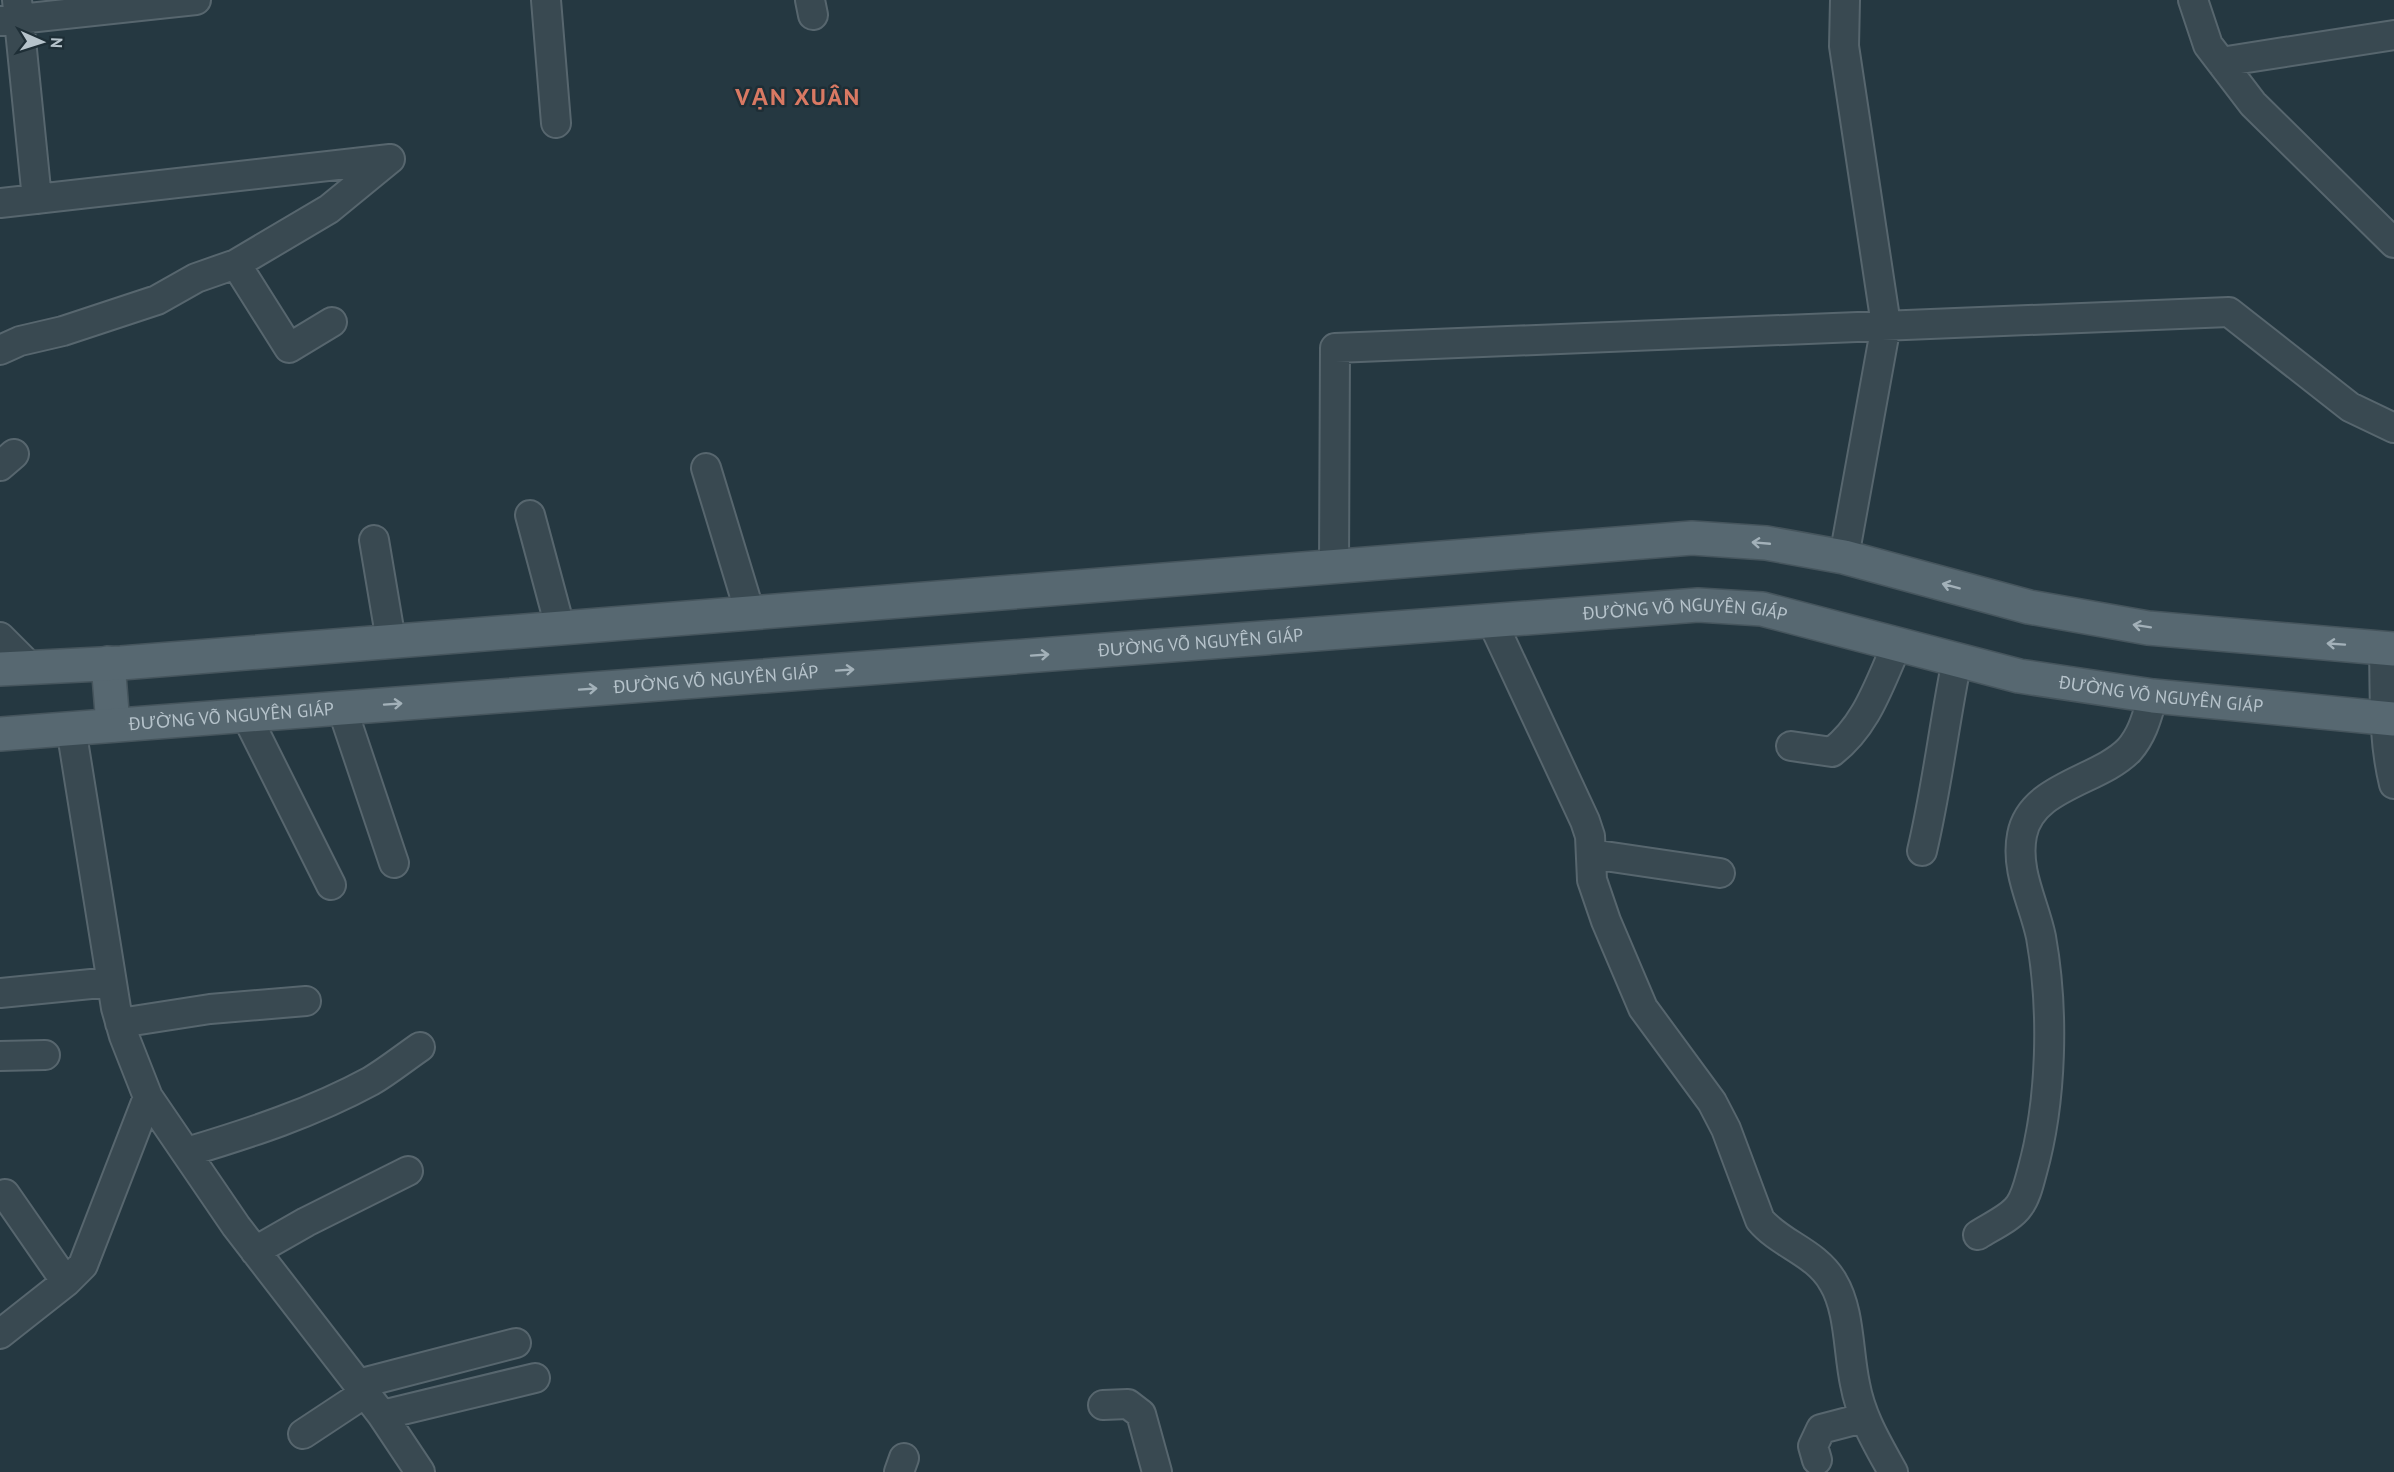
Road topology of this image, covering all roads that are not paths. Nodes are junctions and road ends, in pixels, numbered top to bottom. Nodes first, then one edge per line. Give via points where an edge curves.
1 (196, 0) edge
2 (546, 0) edge
3 (1845, 0) edge
4 (2193, 0) edge
5 (11, 14) edge
6 (2394, 35) edge
7 (2221, 62) junction
8 (556, 123) dead end
9 (37, 199) junction
10 (0, 203) edge
11 (2394, 243) edge
12 (236, 264) junction
13 (332, 322) dead end
14 (1886, 325) junction
15 (0, 350) edge
16 (2394, 428) edge
17 (706, 468) dead end
18 (530, 515) dead end
19 (374, 540) dead end
20 (1844, 557) junction
21 (1334, 566) junction
22 (750, 613) junction
23 (1492, 621) junction
24 (560, 627) junction
25 (0, 637) edge
26 (391, 641) junction
27 (1897, 645) junction
28 (2389, 648) edge
29 (1957, 660) junction
30 (108, 663) junction
31 (15, 668) edge
32 (2153, 696) junction
33 (342, 708) junction
34 (246, 715) junction
35 (2390, 718) edge
36 (113, 725) junction
37 (71, 728) junction
38 (0, 734) edge
39 (1791, 746) dead end
40 (2394, 784) edge
41 (1922, 851) dead end
42 (1591, 854) junction
43 (394, 863) dead end
44 (1720, 873) dead end
45 (331, 885) dead end
46 (111, 982) junction
47 (0, 993) edge
48 (306, 1001) dead end
49 (120, 1023) junction
50 (420, 1047) dead end
51 (45, 1055) dead end
52 (0, 1056) edge
53 (148, 1096) junction
54 (187, 1152) junction
55 (408, 1171) dead end
56 (5, 1194) dead end
57 (1978, 1235) dead end
58 (255, 1251) junction
59 (66, 1282) junction
60 (0, 1334) edge
61 (516, 1343) dead end
62 (535, 1378) dead end
63 (361, 1388) junction
64 (1103, 1405) dead end
65 (382, 1415) junction
66 (1863, 1418) junction
67 (303, 1434) dead end
68 (1817, 1460) dead end
69 (420, 1472) edge
70 (1157, 1472) edge
71 (1893, 1472) edge

1 - 5 street
2 - 8 street
3 - 14 street via 1844,46
4 - 7 street via 2208,45
5 - 9 street
6 - 7 street
7 - 11 street via 2253,104
9 - 10 street
9 - 12 street via 390,159 329,209
12 - 13 street via 289,348
12 - 15 street via 196,278 157,300
14 - 16 street via 2229,312 2350,408
14 - 20 street
14 - 21 street via 1335,348
17 - 22 street
18 - 24 street
19 - 26 street
20 -> 21 main road via 1766,543 1692,538
28 -> 20 main road via 2148,628 2029,607
21 - 22 main road
22 - 24 main road
23 - 27 main road, ĐƯỜNG VÕ NGUYÊN GIÁP via 1698,605 1762,609
33 -> 23 main road, ĐƯỜNG VÕ NGUYÊN GIÁP
23 - 42 street via 1585,821
24 - 26 main road
25 - 31 street
26 - 30 main road
27 - 29 main road, ĐƯỜNG VÕ NGUYÊN GIÁP
27 - 39 street via 1850,738 1832,752
28 - 35 street
29 - 32 main road, ĐƯỜNG VÕ NGUYÊN GIÁP via 2019,676
29 - 41 street via 1937,788
30 - 31 main road
30 - 36 main road
32 - 35 main road, ĐƯỜNG VÕ NGUYÊN GIÁP
32 - 57 street via 2143,730 2129,749 2110,765 2051,795 2030,817 2022,833 2020,855 2040,936 2046,981 2049,1037 2040,1144 2019,1207
33 - 34 main road, ĐƯỜNG VÕ NGUYÊN GIÁP
33 - 43 street
34 - 36 main road, ĐƯỜNG VÕ NGUYÊN GIÁP
34 - 45 street
35 - 40 street via 2389,764
36 - 37 main road, ĐƯỜNG VÕ NGUYÊN GIÁP
37 - 38 main road, ĐƯỜNG VÕ NGUYÊN GIÁP
37 - 46 street
42 - 44 street
42 - 66 street via 1592,880 1643,1008 1713,1102 1760,1220 1812,1257 1834,1283 1841,1299
46 - 47 street
46 - 49 street
48 - 49 street via 210,1009
49 - 53 street
50 - 54 street via 373,1079 329,1102 261,1130
51 - 52 street
53 - 54 street
53 - 59 street via 83,1265
54 - 58 street
55 - 58 street
56 - 59 street
58 - 63 street
59 - 60 street
61 - 63 street
62 - 65 street
63 - 65 street
63 - 67 street
64 - 70 street via 1128,1404 1141,1414
65 - 69 street
66 - 68 street via 1821,1429 1813,1446
66 - 71 street

